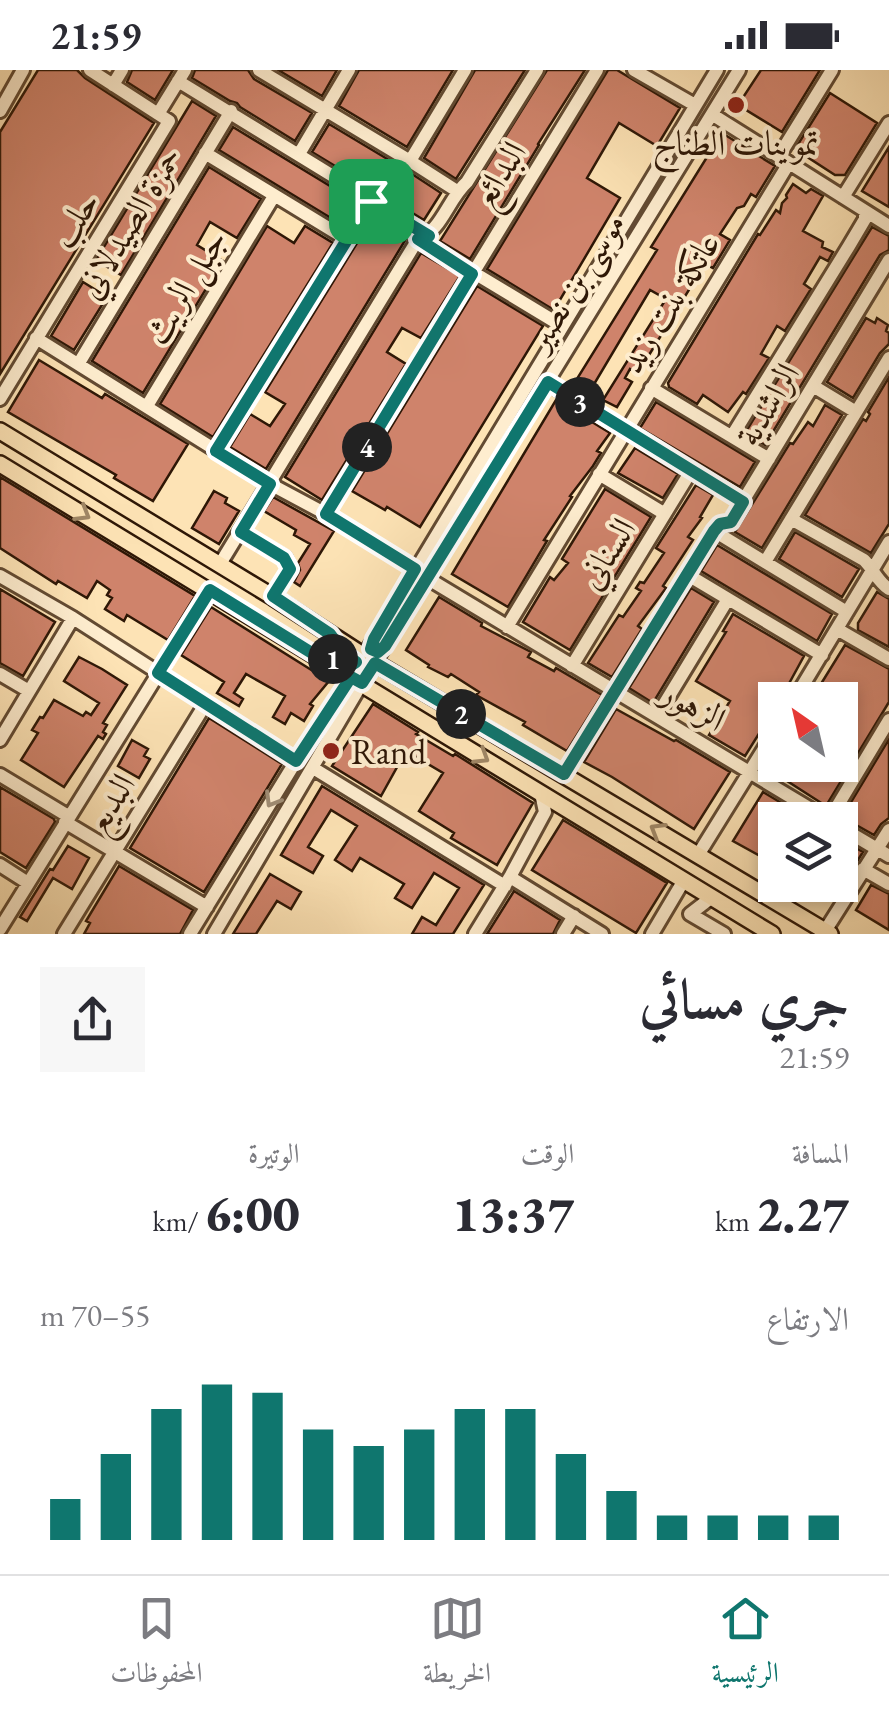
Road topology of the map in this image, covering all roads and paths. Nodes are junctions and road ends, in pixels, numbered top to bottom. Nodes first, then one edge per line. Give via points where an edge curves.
1 (23, 70) edge
2 (90, 70) edge
3 (122, 70) edge
4 (259, 70) edge
5 (349, 70) edge
6 (465, 70) edge
7 (536, 70) edge
8 (597, 70) edge
9 (634, 70) edge
10 (716, 70) edge
11 (739, 70) edge
12 (832, 70) edge
13 (182, 76) edge
14 (113, 84) junction
15 (2, 103) edge
16 (694, 105) junction
17 (325, 110) junction
18 (230, 111) junction
19 (713, 115) junction
20 (163, 118) junction
21 (889, 123) edge
22 (206, 153) junction
23 (298, 154) junction
24 (784, 160) junction
25 (410, 161) junction
26 (652, 178) junction
27 (668, 186) junction
28 (456, 192) junction
29 (274, 196) junction
30 (843, 197) junction
31 (371, 201) junction
32 (865, 211) junction
33 (889, 226) edge
34 (423, 237) junction
35 (348, 240) junction
36 (889, 260) edge
37 (472, 274) junction
38 (562, 326) junction
39 (36, 338) junction
40 (889, 358) edge
41 (78, 363) junction
42 (548, 382) junction
43 (813, 386) junction
44 (651, 388) junction
45 (0, 399) edge
46 (147, 406) junction
47 (856, 412) junction
48 (0, 430) edge
49 (626, 430) junction
50 (732, 436) junction
51 (216, 451) junction
52 (769, 459) junction
53 (0, 464) edge
54 (691, 471) junction
55 (599, 474) junction
56 (270, 484) junction
57 (743, 502) junction
58 (326, 514) junction
59 (665, 514) junction
60 (791, 519) junction
61 (714, 531) junction
62 (241, 532) junction
63 (889, 542) edge
64 (766, 562) junction
65 (220, 564) junction
66 (873, 568) junction
67 (421, 573) junction
68 (688, 575) junction
69 (0, 576) edge
70 (889, 588) edge
71 (210, 590) junction
72 (273, 596) junction
73 (728, 599) junction
74 (847, 612) junction
75 (72, 618) junction
76 (507, 628) junction
77 (837, 629) junction
78 (330, 634) junction
79 (822, 654) junction
80 (320, 658) junction
81 (370, 659) junction
82 (889, 660) edge
83 (572, 666) junction
84 (158, 673) junction
85 (0, 674) edge
86 (357, 680) junction
87 (405, 680) junction
88 (805, 682) edge
89 (30, 691) junction
90 (614, 692) junction
91 (347, 697) junction
92 (393, 702) junction
93 (206, 703) junction
94 (657, 716) junction
95 (889, 720) edge
96 (0, 740) edge
97 (758, 758) edge
98 (296, 761) junction
99 (313, 768) junction
100 (749, 772) junction
101 (564, 774) junction
102 (0, 775) edge
103 (541, 793) junction
104 (799, 802) edge
105 (840, 802) edge
106 (67, 819) junction
107 (889, 830) edge
108 (858, 837) edge
109 (114, 852) junction
110 (883, 853) edge
111 (698, 854) junction
112 (0, 866) edge
113 (863, 869) junction
114 (684, 880) junction
115 (508, 881) junction
116 (28, 882) junction
117 (889, 884) edge
118 (221, 885) junction
119 (237, 895) junction
120 (712, 897) junction
121 (207, 907) junction
122 (574, 916) junction
123 (0, 929) edge
124 (828, 932) edge
125 (64, 934) edge
126 (190, 934) edge
127 (214, 934) edge
128 (475, 934) edge
129 (563, 934) edge
130 (602, 934) edge
131 (652, 934) edge
132 (724, 934) edge
133 (772, 934) edge

1 - 15 street
2 - 14 street
3 - 14 street
4 - 17 street
5 - 17 street
6 - 25 street
7 - 28 street
8 - 37 street, البدائع
9 - 16 street
10 - 16 street
11 - 19 street, موسى بن نصير
12 - 24 street, عاتكة بنت زيد
13 - 18 street
13 - 20 street, حلب
14 - 20 street
16 - 26 street
17 - 23 street
17 - 25 street
18 - 22 street, حمزة الصيدلاني
18 - 23 street
19 - 24 street
19 - 27 street, موسى بن نصير
20 - 39 street, حلب
21 - 30 street
22 - 29 street
22 - 41 street, حمزة الصيدلاني
23 - 31 street
24 - 30 street
24 - 44 street, عاتكة بنت زيد
25 - 28 street
26 - 27 street
26 - 38 street
27 - 42 street, موسى بن نصير
28 - 34 street
29 - 35 street
29 - 46 street, جبل الريث
30 - 32 street
31 - 34 street
31 - 35 street
32 - 33 street
32 - 50 street
34 - 37 street
34 - 56 street
35 - 51 street
36 - 43 street, الراشدية
37 - 38 street
37 - 58 street, البدائع
38 - 67 street
39 - 41 street, الزهور
39 - 45 street, حلب
40 - 47 street
41 - 46 street, الزهور
42 - 49 street
42 - 67 street, موسى بن نصير
43 - 47 street
43 - 52 street, الراشدية
44 - 49 street, عاتكة بنت زيد
44 - 50 street
46 - 51 street, الزهور
47 - 60 street
48 - 65 main road
49 - 54 street
49 - 55 street, عاتكة بنت زيد
50 - 52 street
51 - 56 street, الزهور
52 - 57 street, الراشدية
53 -> 71 main road
54 - 57 street
54 - 59 street, السناني
55 - 59 street
55 - 76 street, عاتكة بنت زيد
56 - 58 street, الزهور
56 - 62 street
57 - 61 street, الراشدية via 731,522
58 - 67 street, الزهور
59 - 83 street, السناني
60 - 64 street
60 - 66 street
61 - 64 street
61 - 68 street, الراشدية
62 - 65 street
62 - 72 street via 288,564
63 - 66 street
64 - 74 street
65 - 72 main road
66 - 70 street
66 - 74 street
67 - 76 street, الزهور
67 - 81 street
68 - 73 street
68 - 90 street, الراشدية
69 - 75 street
71 - 80 main road
71 - 84 street
72 - 78 main road
73 - 79 street
73 - 94 street
74 - 77 street
75 - 84 street
75 - 89 street
76 - 83 street, الزهور
77 - 79 street
77 - 82 street
78 - 80 main road via 356,662
78 - 81 main road
79 - 88 street
80 - 86 main road
81 - 86 street
81 - 87 main road
83 - 90 street, الزهور
84 - 93 street
84 - 106 street
85 - 89 street
86 - 91 street
86 - 92 main road
87 - 92 main road via 370,676
87 - 101 main road
89 - 96 street
90 - 94 street, الزهور
90 - 101 street, الراشدية
91 - 98 street
91 - 99 street
92 -> 103 main road
93 - 98 street
93 - 109 street, البديع
94 - 100 street, الزهور
95 - 105 street
97 - 100 street
98 -> 118 street
99 - 115 street
99 - 119 street
100 - 104 street, الزهور
100 - 111 street
111 -> 101 main road
102 - 106 street
103 - 114 main road
103 - 115 street via 545,812
106 - 109 street
106 - 116 street
107 - 110 street
108 - 110 street
109 - 121 street
109 - 125 street, البديع
110 - 113 street
111 - 124 main road
112 - 116 street
113 - 117 street
113 - 124 street
114 - 120 main road
114 - 131 street
115 - 122 street
115 - 128 street
116 - 123 street
118 - 119 street
118 - 121 street
119 - 127 street
120 - 132 street via 690,914
120 - 133 main road
121 - 126 street
122 - 129 street
122 - 130 street

